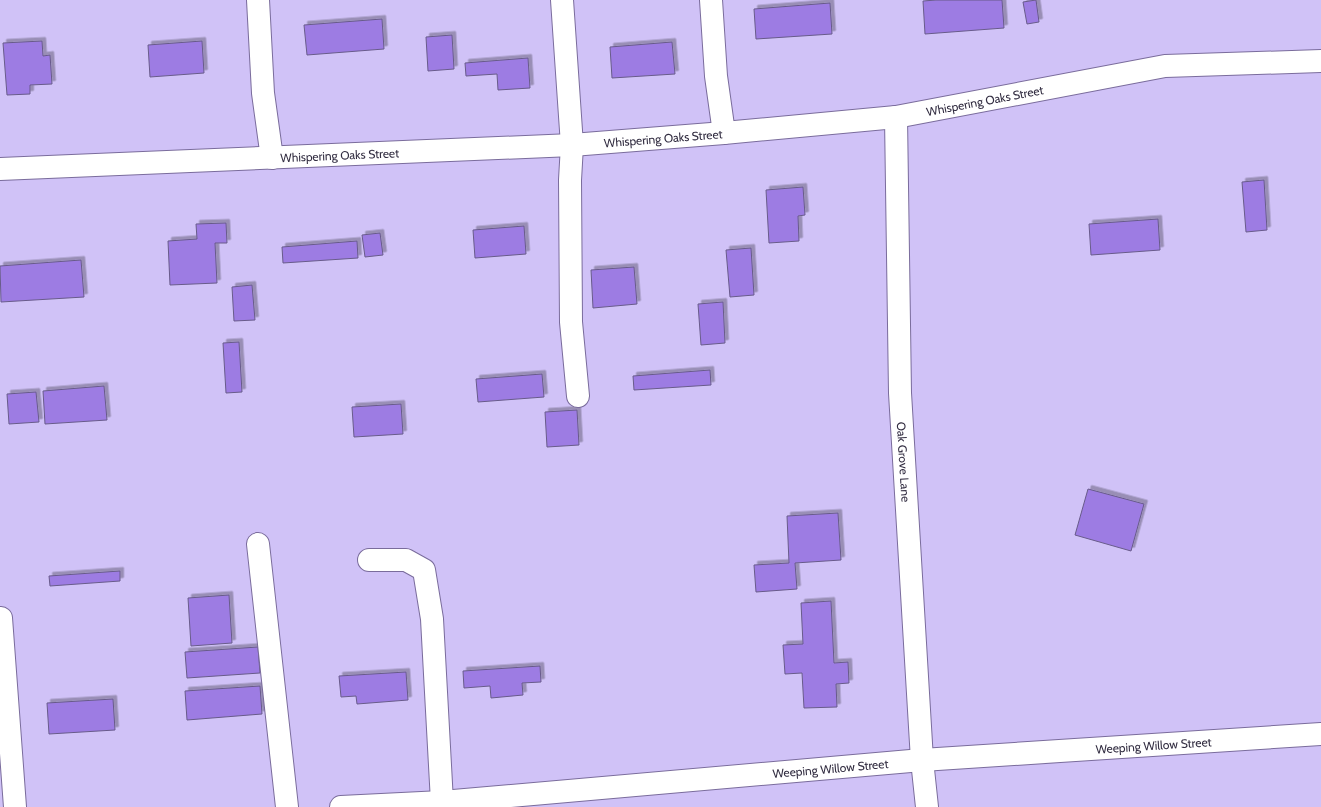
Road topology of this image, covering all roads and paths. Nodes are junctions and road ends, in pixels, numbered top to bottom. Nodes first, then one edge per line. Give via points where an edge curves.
1 (258, 0) edge
2 (562, 0) edge
3 (711, 0) edge
4 (1321, 61) edge
5 (896, 117) junction
6 (724, 133) junction
7 (572, 145) junction
8 (272, 158) junction
9 (0, 169) edge
10 (578, 396) dead end
11 (258, 544) dead end
12 (369, 560) dead end
13 (1, 618) edge
14 (1321, 734) edge
15 (922, 760) junction
16 (442, 802) junction
17 (15, 807) edge
18 (287, 807) edge
19 (341, 807) edge
20 (927, 807) edge

1 - 8 street via 263,93
2 - 7 street
3 - 6 street via 716,76
4 - 5 street, Whispering Oaks Street via 1165,66
5 - 6 street, Whispering Oaks Street
5 - 15 street, Oak Grove Lane via 900,393
6 - 7 street, Whispering Oaks Street
7 - 8 street, Whispering Oaks Street
7 - 10 street via 570,322
8 - 9 street, Whispering Oaks Street
11 - 18 street
12 - 16 street via 406,560 424,570 432,619
13 - 17 street
14 - 15 street, Weeping Willow Street
15 - 16 street, Weeping Willow Street
15 - 20 street, Oak Grove Lane
16 - 19 street, Weeping Willow Street

